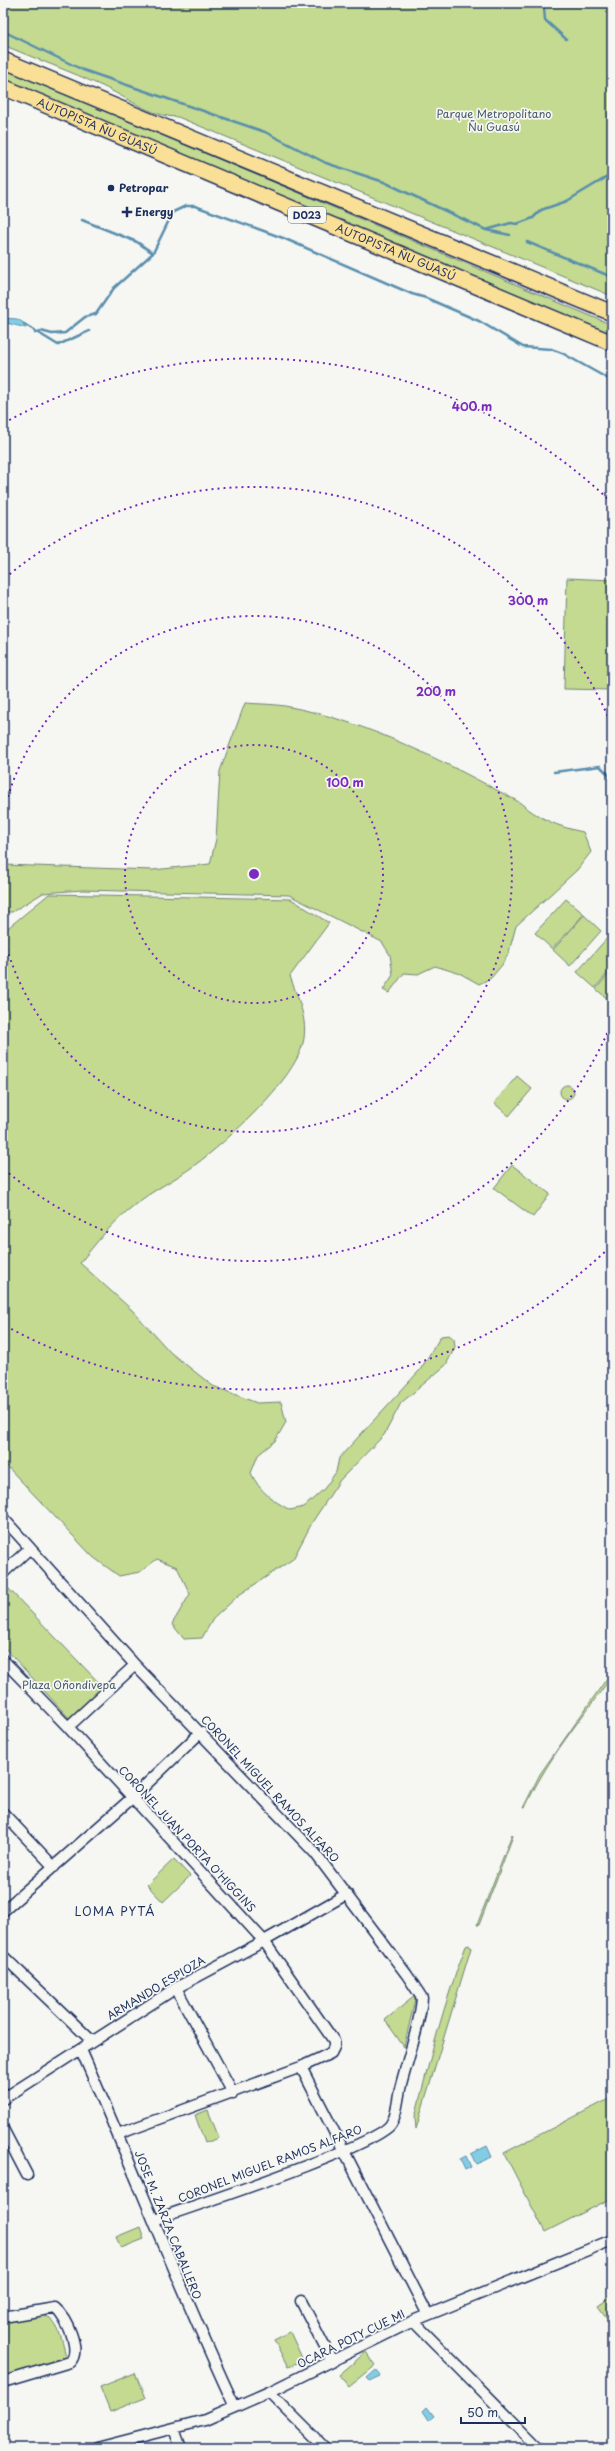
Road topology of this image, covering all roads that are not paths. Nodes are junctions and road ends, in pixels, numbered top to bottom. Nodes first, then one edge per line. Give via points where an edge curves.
1 (3, 60) edge
2 (3, 87) edge
3 (612, 313) edge
4 (612, 343) edge
5 (3, 1518) edge
6 (30, 1548) junction
7 (3, 1573) edge
8 (3, 1660) edge
9 (135, 1665) junction
10 (68, 1727) junction
11 (201, 1732) junction
12 (132, 1798) junction
13 (3, 1813) edge
14 (54, 1867) junction
15 (347, 1894) junction
16 (3, 1911) edge
17 (264, 1941) junction
18 (3, 1956) edge
19 (176, 1988) junction
20 (92, 2041) junction
21 (81, 2050) junction
22 (301, 2067) junction
23 (233, 2093) junction
24 (3, 2099) edge
25 (3, 2130) edge
26 (118, 2134) junction
27 (345, 2151) junction
28 (27, 2175) dead end
29 (154, 2220) junction
30 (612, 2240) edge
31 (302, 2301) dead end
32 (428, 2315) junction
33 (3, 2316) edge
34 (413, 2321) junction
35 (332, 2361) junction
36 (3, 2382) edge
37 (269, 2392) junction
38 (235, 2407) junction
39 (174, 2429) junction
40 (97, 2448) edge
41 (181, 2448) edge
42 (325, 2448) edge
43 (539, 2448) edge

1 - 3 highway, D023
2 - 4 highway, AUTOPISTA ÑU GUASÚ / D023
5 - 6 street, CORONEL MIGUEL RAMOS ALFARO
6 - 7 street
6 - 9 street, CORONEL MIGUEL RAMOS ALFARO
8 - 10 street, CORONEL JUAN PORTA O'HIGGINS
9 - 10 street
9 - 11 street, CORONEL MIGUEL RAMOS ALFARO
10 - 12 street, CORONEL JUAN PORTA O'HIGGINS
11 - 12 street
11 - 15 street, CORONEL MIGUEL RAMOS ALFARO via 315,1853
12 - 14 street
12 - 17 street, CORONEL JUAN PORTA O'HIGGINS
13 - 14 street
14 - 16 street
15 - 17 street, ARMANDO ESPIOZA
15 - 27 street, CORONEL MIGUEL RAMOS ALFARO via 422,1998 391,2124 376,2137
17 - 19 street, ARMANDO ESPIOZA
17 - 22 street, CORONEL JUAN PORTA O'HIGGINS via 334,2041 334,2047 326,2055
18 - 20 street
19 - 20 street, ARMANDO ESPIOZA
19 - 23 street
20 - 21 street, ARMANDO ESPIOZA
21 - 24 street, ARMANDO ESPIOZA
21 - 26 street, JOSE M. ZARZA CABALLERO
22 - 23 street
22 - 27 street
23 - 26 street
25 - 28 street
26 - 29 street, JOSE M. ZARZA CABALLERO
27 - 29 street, CORONEL MIGUEL RAMOS ALFARO
27 - 32 street
29 - 38 street, JOSE M. ZARZA CABALLERO via 194,2319
30 - 32 street, OCARA POTY CUE MI
31 - 35 street
32 - 34 street, OCARA POTY CUE MI
33 - 36 street via 55,2308 62,2315 75,2349 74,2358 70,2362
34 - 35 street, OCARA POTY CUE MI
34 - 43 street
35 - 37 street, OCARA POTY CUE MI
37 - 38 street, OCARA POTY CUE MI
37 - 42 street
38 - 39 street, OCARA POTY CUE MI via 205,2420
39 - 40 street, OCARA POTY CUE MI
39 - 41 street

